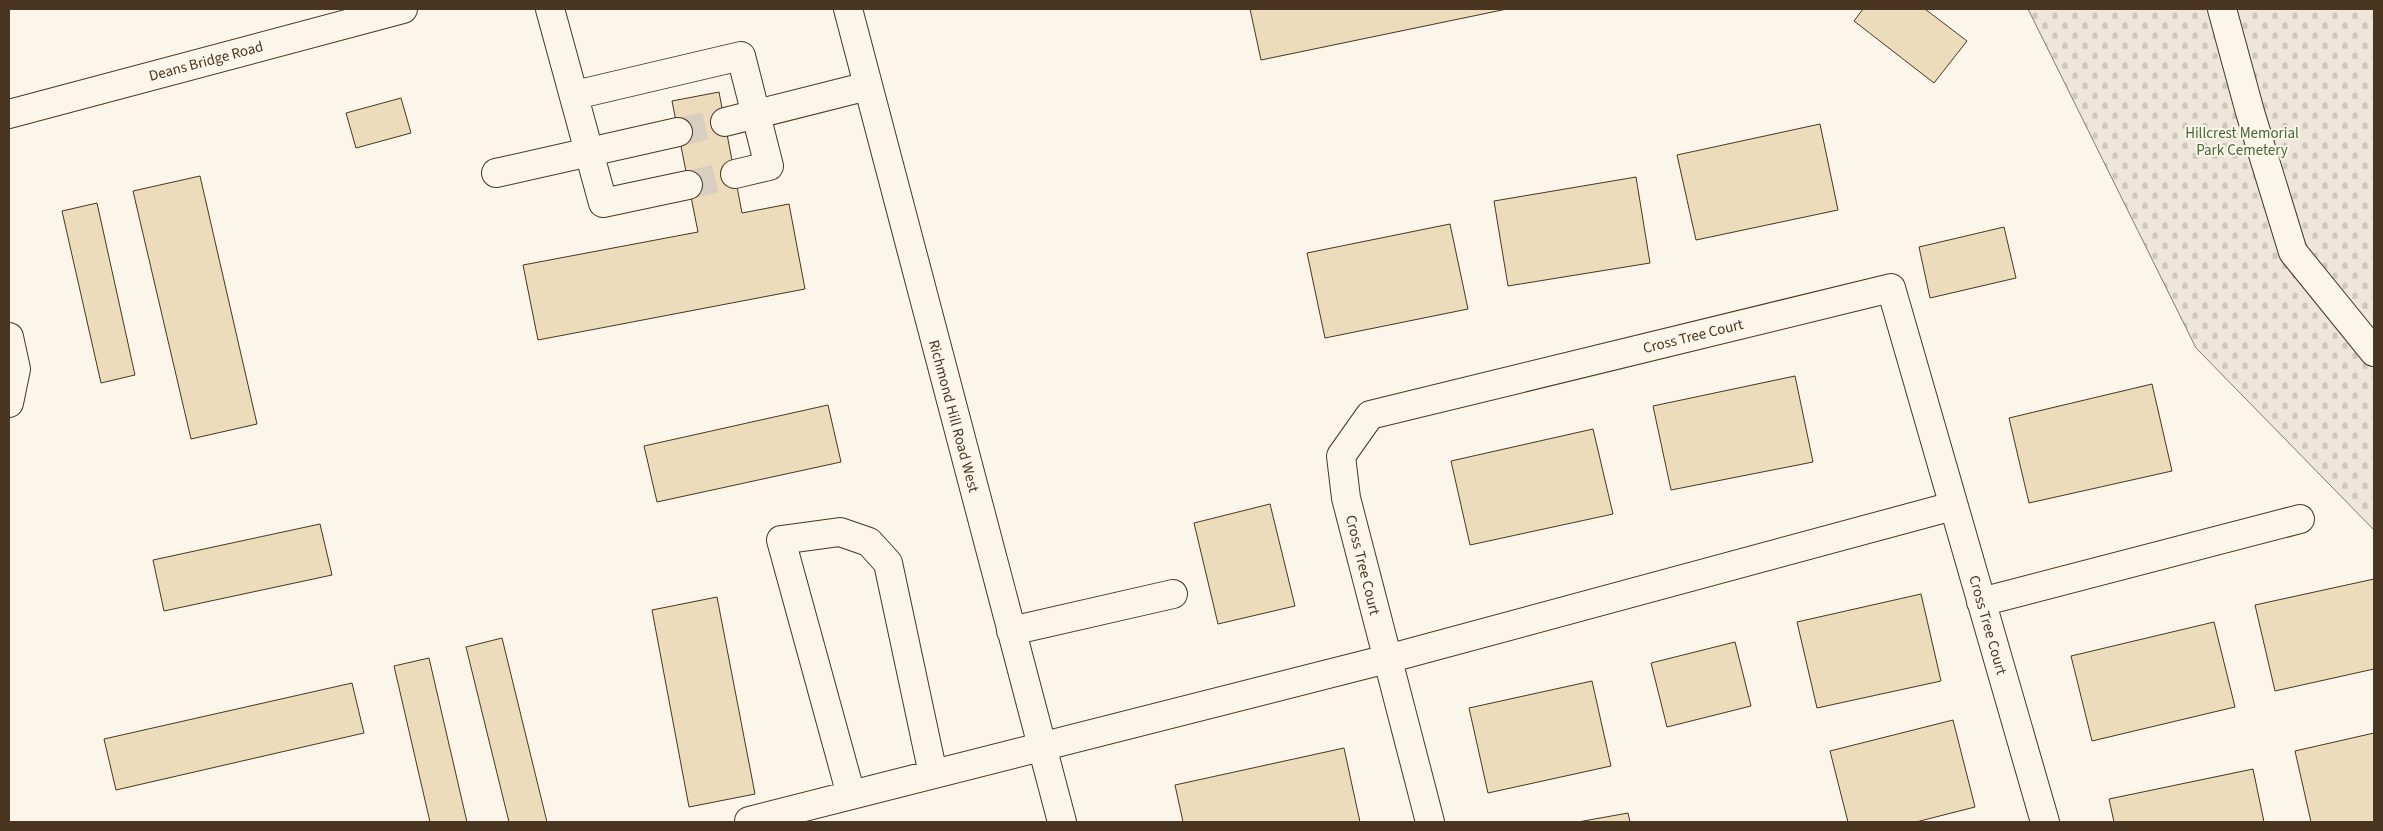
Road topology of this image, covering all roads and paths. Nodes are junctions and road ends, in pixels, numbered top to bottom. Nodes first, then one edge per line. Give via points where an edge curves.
1 (403, 9) edge
2 (550, 9) edge
3 (848, 9) edge
4 (2222, 9) edge
5 (868, 86) junction
6 (575, 95) junction
7 (757, 113) junction
8 (9, 114) edge
9 (725, 122) tunnel mouth
10 (678, 132) tunnel mouth
11 (591, 153) junction
12 (496, 173) dead end
13 (735, 174) tunnel mouth
14 (688, 185) tunnel mouth
15 (9, 337) edge
16 (2374, 352) edge
17 (9, 403) edge
18 (1953, 506) junction
19 (2300, 519) dead end
20 (1173, 594) dead end
21 (1981, 602) junction
22 (1011, 631) junction
23 (1387, 659) junction
24 (1042, 747) junction
25 (933, 774) junction
26 (851, 795) junction
27 (749, 821) dead end
28 (1062, 822) edge
29 (1430, 822) edge
30 (2046, 822) edge

1 - 8 main road, Deans Bridge Road
2 - 6 main road
3 - 5 main road, Richmond Hill Road West
4 - 16 main road via 2293,252
5 - 7 main road
5 - 22 main road, Richmond Hill Road West
6 - 7 main road via 741,56
6 - 11 main road
7 - 9 main road
7 - 13 main road via 769,166
10 - 11 main road
11 - 12 main road
11 - 14 main road via 603,203
15 - 17 main road via 16,369
18 - 21 main road, Cross Tree Court
18 - 23 main road
18 - 23 main road, Cross Tree Court via 1892,288 1370,414 1341,456 1346,498
19 - 21 main road
20 - 22 main road
21 - 30 main road, Cross Tree Court
22 - 24 main road, Richmond Hill Road West
23 - 24 main road
23 - 29 main road, Cross Tree Court
24 - 25 main road
24 - 28 main road, Richmond Hill Road West
25 - 26 main road
25 - 26 main road via 888,563 869,542 840,532 781,540
26 - 27 main road

